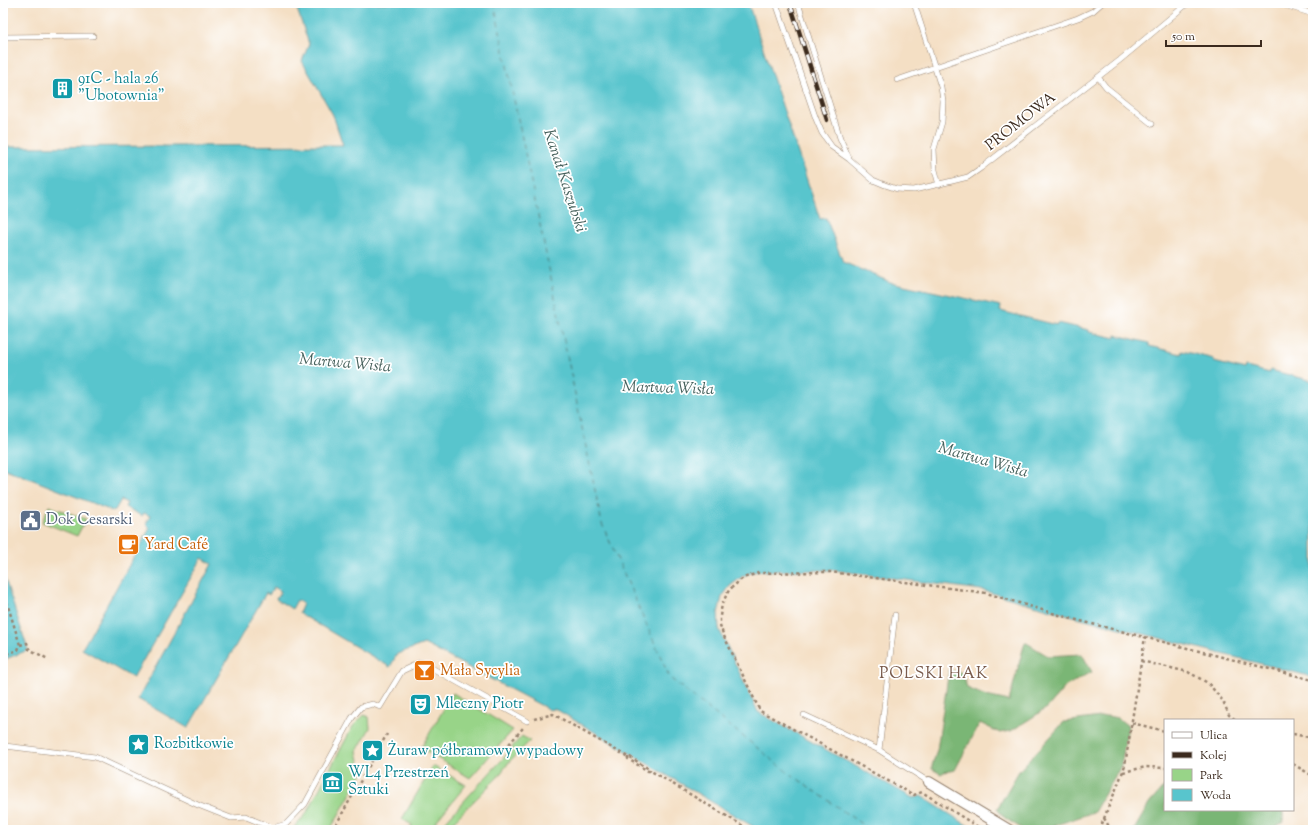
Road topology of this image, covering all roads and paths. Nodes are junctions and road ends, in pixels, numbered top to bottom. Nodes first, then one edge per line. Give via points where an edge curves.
1 (776, 3) edge
2 (798, 3) edge
3 (914, 3) edge
4 (1102, 3) edge
5 (1188, 3) edge
6 (1278, 3) edge
7 (1313, 14) edge
8 (94, 36) dead end
9 (3, 37) edge
10 (934, 68) junction
11 (1098, 77) junction
12 (897, 80) dead end
13 (1152, 124) dead end
14 (849, 159) junction
15 (939, 185) junction
16 (3, 590) edge
17 (895, 615) dead end
18 (1145, 637) junction
19 (20, 645) junction
20 (3, 655) edge
21 (48, 659) dead end
22 (1142, 662) junction
23 (1313, 680) edge
24 (804, 715) dead end
25 (1235, 719) edge
26 (527, 721) joint
27 (1132, 723) junction
28 (1164, 731) edge
29 (387, 734) dead end
30 (518, 734) dead end
31 (1294, 734) edge
32 (1313, 738) edge
33 (510, 744) dead end
34 (4, 746) edge
35 (880, 750) junction
36 (1294, 765) edge
37 (1164, 768) edge
38 (1123, 772) junction
39 (1313, 776) edge
40 (930, 782) joint
41 (1104, 818) junction
42 (1100, 829) edge
43 (333, 830) edge
44 (750, 830) edge
45 (983, 830) edge
46 (1009, 830) edge
47 (1111, 830) edge

1 - 14 lane, PROMOWA via 822,133 832,147
2 - 14 lane via 840,138
3 - 10 lane
4 - 10 lane via 1093,11 1078,18
5 - 11 lane, PROMOWA
6 - 7 lane
8 - 9 lane
10 - 12 lane
10 - 15 lane via 942,87 943,101 942,122 934,148
11 - 13 lane via 1106,87
11 - 15 lane, PROMOWA via 968,177
14 - 15 lane, PROMOWA via 873,180 897,189 914,190
16 - 19 path
17 - 35 lane
18 - 22 path
18 - 23 path
18 - 45 path via 986,593 831,572 758,573 743,578 729,590 720,610 720,625 760,711 914,795 922,792
19 - 20 path via 18,650
19 - 21 path via 27,643 29,649
22 - 25 path via 1188,672 1208,683 1223,701 1229,715
22 - 27 path
24 - 35 lane
26 - 34 lane via 421,662 402,671 380,707 373,704 361,707 352,718 305,804 286,824 273,828 246,817 231,818 198,805 95,757
26 - 44 path via 553,714 630,757
27 - 28 path
27 - 38 path
29 - 43 path
30 - 33 path
31 - 32 path
35 - 40 lane
36 - 39 path
37 - 38 path via 1146,767
38 - 41 path
40 - 46 street
41 - 42 path
41 - 47 path

